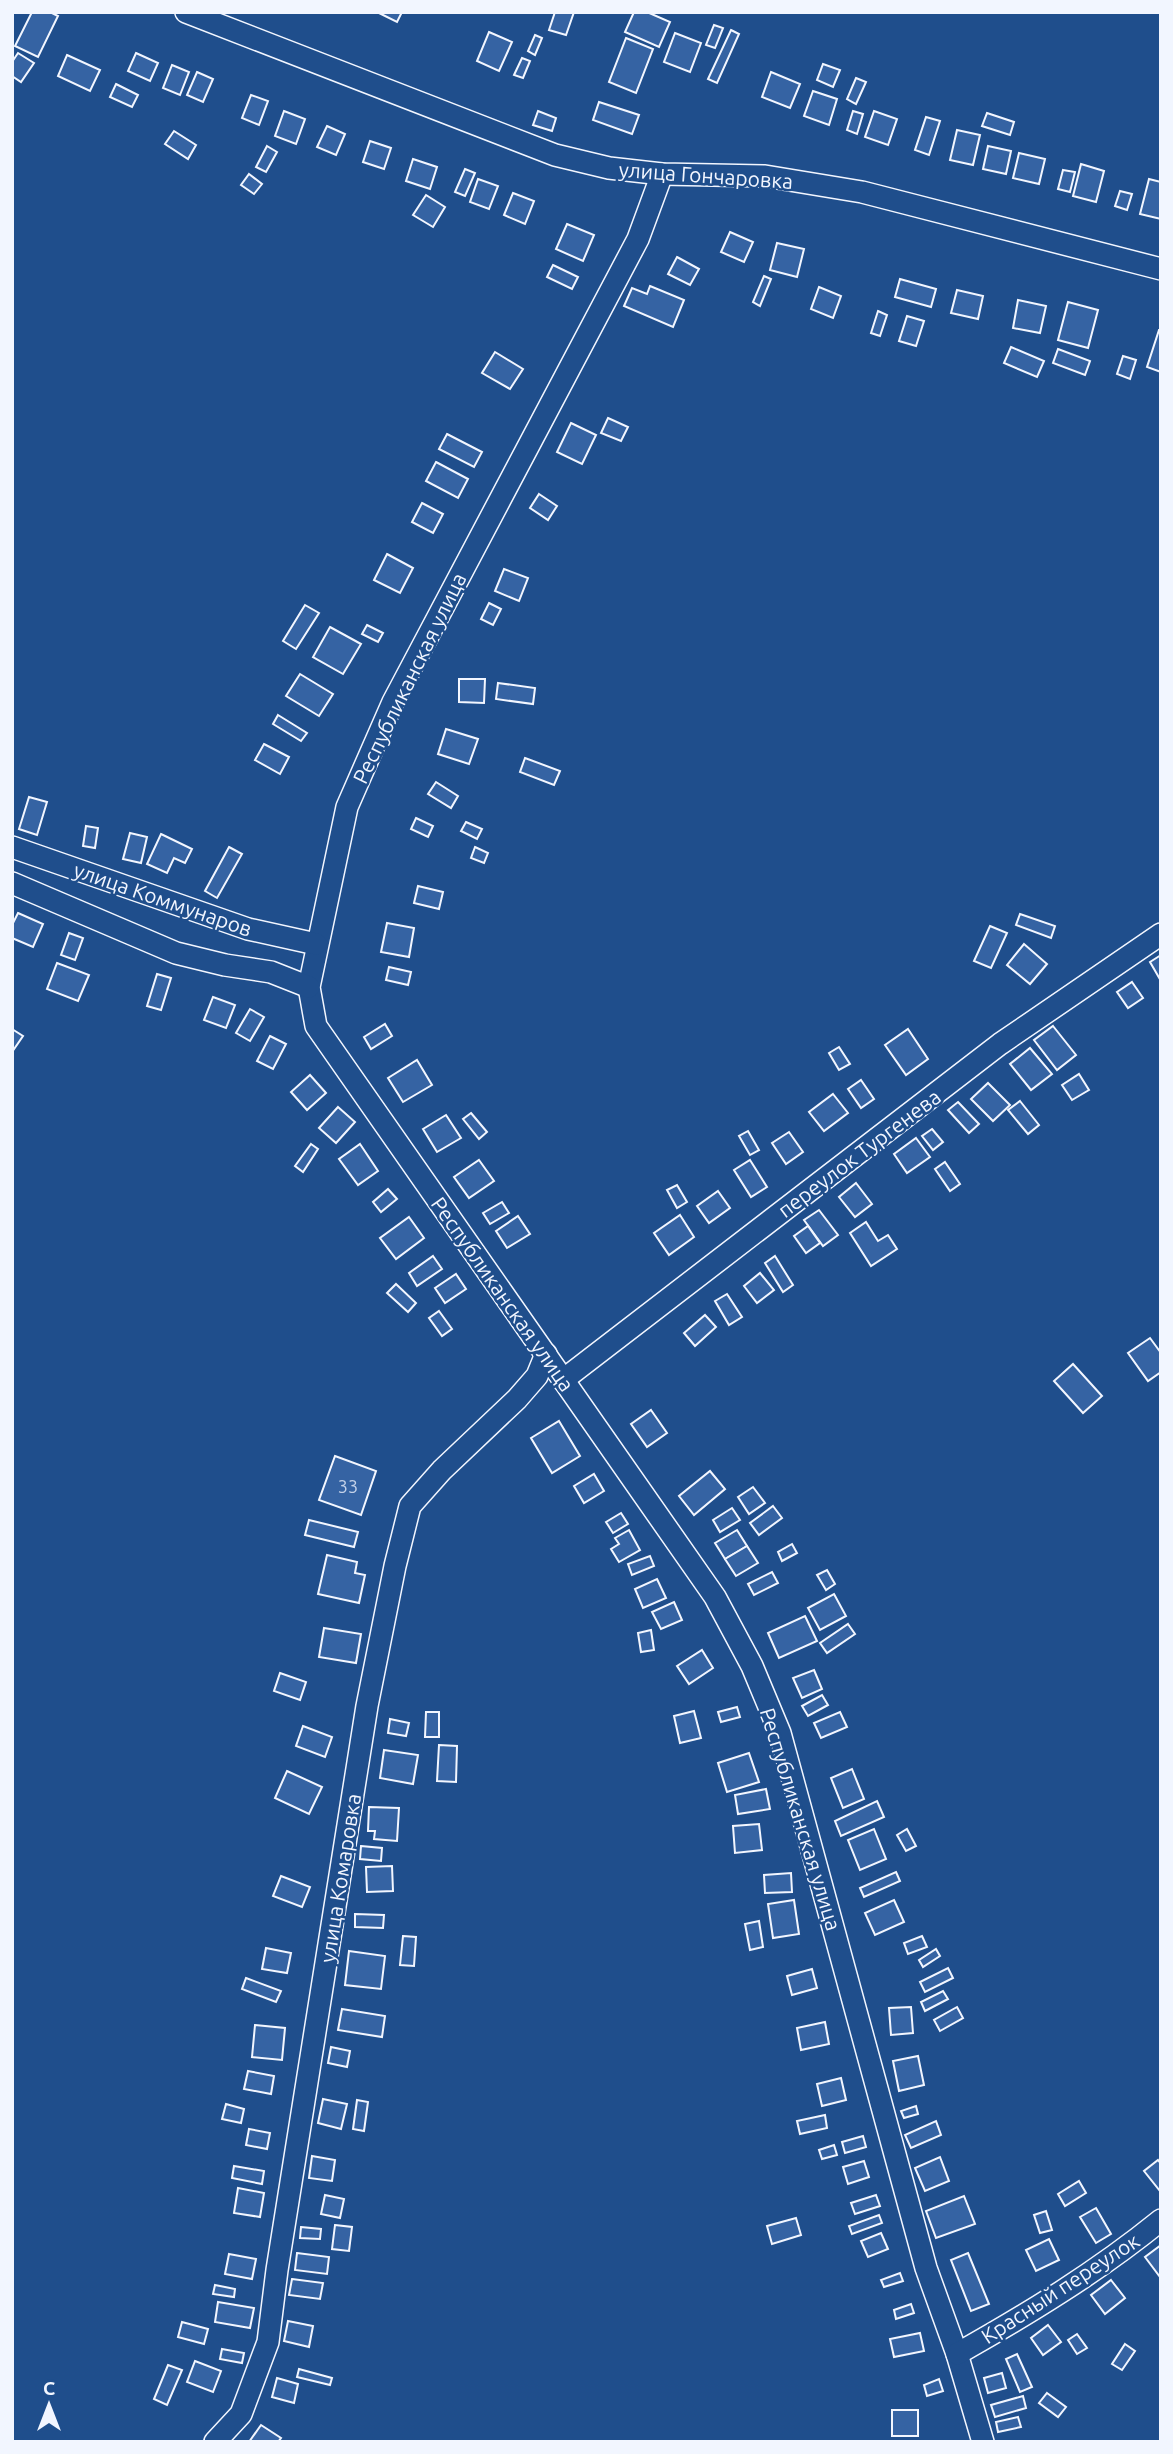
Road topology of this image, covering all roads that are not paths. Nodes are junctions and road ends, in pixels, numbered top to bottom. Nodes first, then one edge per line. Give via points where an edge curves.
1 (186, 12) edge
2 (662, 174) junction
3 (1161, 269) edge
4 (12, 847) edge
5 (12, 883) edge
6 (1161, 934) edge
7 (316, 944) junction
8 (309, 987) junction
9 (546, 1354) junction
10 (563, 1380) junction
11 (1161, 2220) edge
12 (957, 2354) junction
13 (215, 2442) edge
14 (983, 2442) edge

1 - 2 street, улица Гончаровка via 555,156
2 - 3 street, улица Гончаровка via 765,176 862,192
2 - 7 street, Республиканская улица via 638,239 393,702 347,807
4 - 7 street, улица Коммунаров via 248,929
5 - 8 street, улица Коммунаров via 176,953 271,971
6 - 10 street, переулок Тургенева via 1000,1044
7 - 8 street, Республиканская улица
8 - 9 street, Республиканская улица via 316,1026
9 - 10 street, Республиканская улица
9 - 13 street, улица Комаровка via 537,1376 517,1399 410,1506 367,1706 268,2342 240,2414
10 - 12 street, Республиканская улица via 715,1597 752,1666 780,1734 926,2268
11 - 12 street, Красный переулок via 1031,2312
12 - 14 street, Республиканская улица

